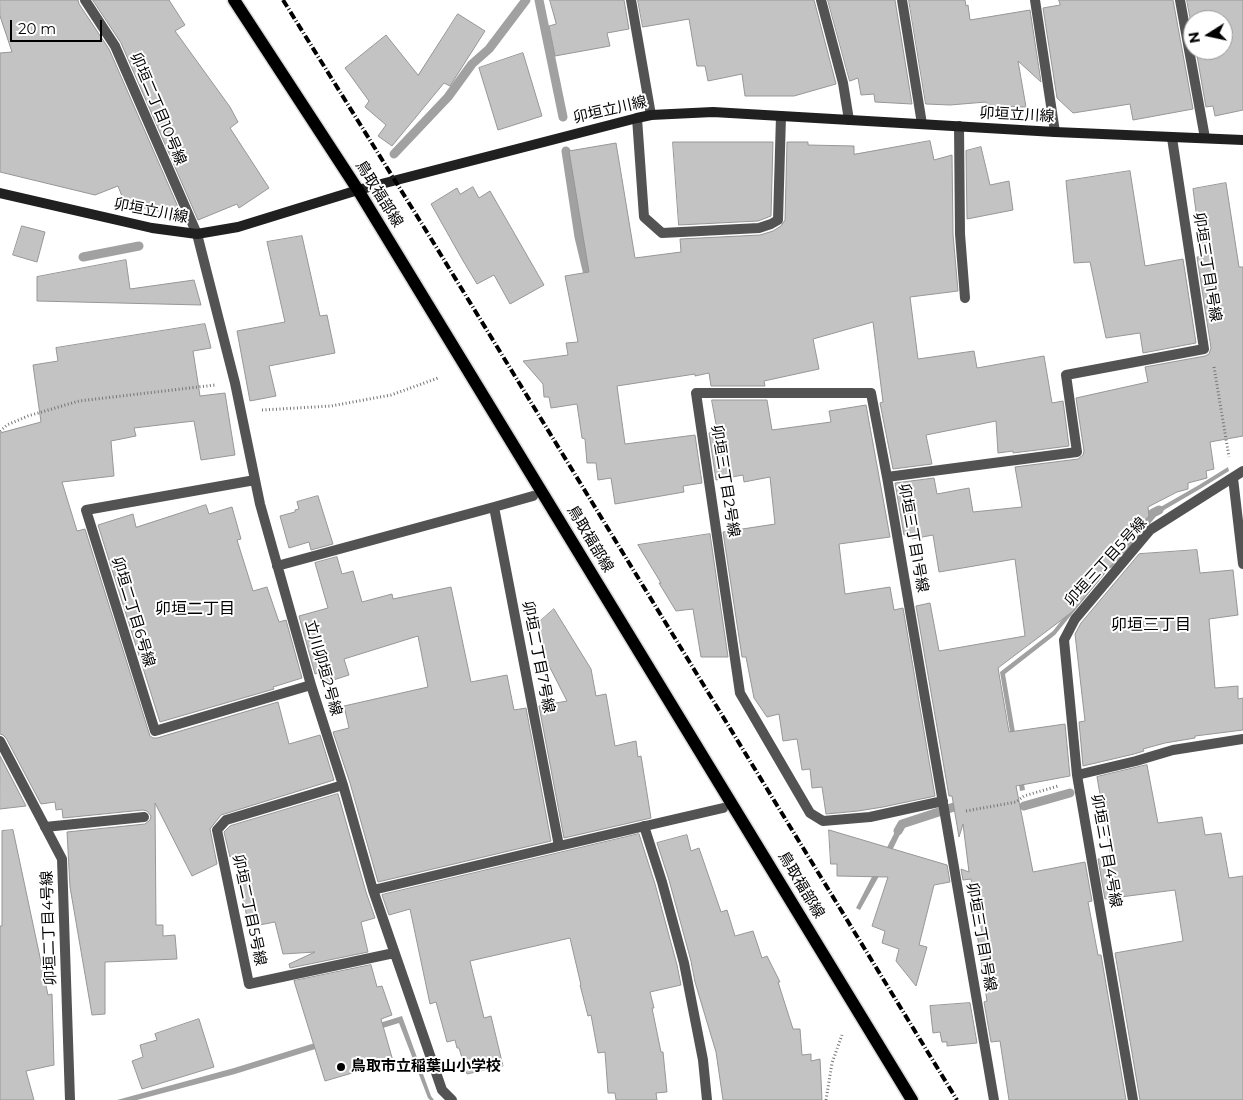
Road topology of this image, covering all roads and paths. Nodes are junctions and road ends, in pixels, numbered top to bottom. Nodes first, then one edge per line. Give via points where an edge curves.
1 (86, 0) edge
2 (234, 0) edge
3 (631, 0) edge
4 (821, 0) edge
5 (902, 0) edge
6 (1035, 0) edge
7 (1180, 0) edge
8 (651, 114) junction
9 (780, 116) junction
10 (637, 118) junction
11 (849, 120) junction
12 (922, 124) junction
13 (959, 126) junction
14 (1056, 132) junction
15 (1172, 138) junction
16 (1205, 138) junction
17 (1243, 140) edge
18 (358, 190) junction
19 (0, 193) edge
20 (197, 234) junction
21 (966, 298) dead end
22 (1204, 349) junction
23 (438, 378) dead end
24 (235, 383) junction
25 (241, 412) junction
26 (0, 431) edge
27 (1243, 471) edge
28 (887, 477) junction
29 (1233, 478) junction
30 (255, 480) junction
31 (533, 496) dead end
32 (494, 507) junction
33 (1243, 564) edge
34 (278, 566) junction
35 (311, 685) junction
36 (1243, 738) edge
37 (0, 741) edge
38 (1078, 778) junction
39 (344, 784) junction
40 (943, 801) junction
41 (723, 808) dead end
42 (945, 815) junction
43 (144, 817) dead end
44 (644, 826) junction
45 (45, 827) junction
46 (559, 846) junction
47 (373, 890) junction
48 (394, 953) junction
49 (842, 1035) dead end
50 (70, 1100) edge
51 (452, 1100) edge
52 (707, 1100) edge
53 (826, 1100) edge
54 (912, 1100) edge
55 (994, 1100) edge
56 (1133, 1100) edge

1 - 20 street, 卯垣二丁目10号線 via 115,46
2 - 18 main road, 鳥取福部線
3 - 8 street
4 - 11 street via 843,83
5 - 12 street
6 - 14 street
7 - 16 street
8 - 9 street, 卯垣立川線 via 714,112
8 - 10 street, 卯垣立川線
9 - 10 street via 778,220 759,228 662,233 644,217
9 - 11 street, 卯垣立川線
10 - 18 street, 卯垣立川線
11 - 12 street, 卯垣立川線
12 - 13 street, 卯垣立川線
13 - 14 street, 卯垣立川線
13 - 21 street via 960,225
14 - 15 street, 卯垣立川線
15 - 16 street, 卯垣立川線
15 - 22 street, 卯垣三丁目1号線
16 - 17 street, 卯垣立川線
18 - 20 street, 卯垣立川線 via 238,227
18 - 54 main road, 鳥取福部線
19 - 20 street, 卯垣立川線 via 152,228
20 - 24 street, 立川卯垣2号線
22 - 28 street, 卯垣三丁目1号線 via 1066,375 1077,452
22 - 29 path via 1211,348
23 - 25 path via 392,396 331,406
24 - 25 street, 立川卯垣2号線
24 - 26 path via 79,401 28,416
25 - 30 street, 立川卯垣2号線
27 - 29 street, 卯垣三丁目5号線
28 - 40 street, 卯垣三丁目1号線
28 - 40 street, 卯垣三丁目2号線 via 871,393 696,393 740,693 810,813 823,821 870,817
29 - 33 street
29 - 38 street, 卯垣三丁目5号線 via 1150,530 1075,619 1064,640
30 - 34 street, 立川卯垣2号線
30 - 35 street, 卯垣二丁目6号線 via 86,510 155,731
31 - 32 street
32 - 34 street
32 - 46 street, 卯垣二丁目7号線
34 - 35 street, 立川卯垣2号線
35 - 39 street, 立川卯垣2号線
36 - 38 street, 卯垣三丁目4号線 via 1173,750
37 - 45 street, 卯垣二丁目4号線
38 - 42 path via 1024,796 1016,802
38 - 56 street, 卯垣三丁目4号線
39 - 47 street, 立川卯垣2号線
39 - 48 street, 卯垣二丁目5号線 via 226,820 217,830 249,984
40 - 42 street, 卯垣三丁目1号線
41 - 44 street
42 - 55 street, 卯垣三丁目1号線
43 - 45 street
44 - 46 street
44 - 52 street via 684,963 703,1060
45 - 50 street, 卯垣二丁目4号線 via 62,859
46 - 47 street
47 - 48 street, 立川卯垣2号線
48 - 51 street, 立川卯垣2号線 via 442,1090
49 - 53 path via 832,1063

